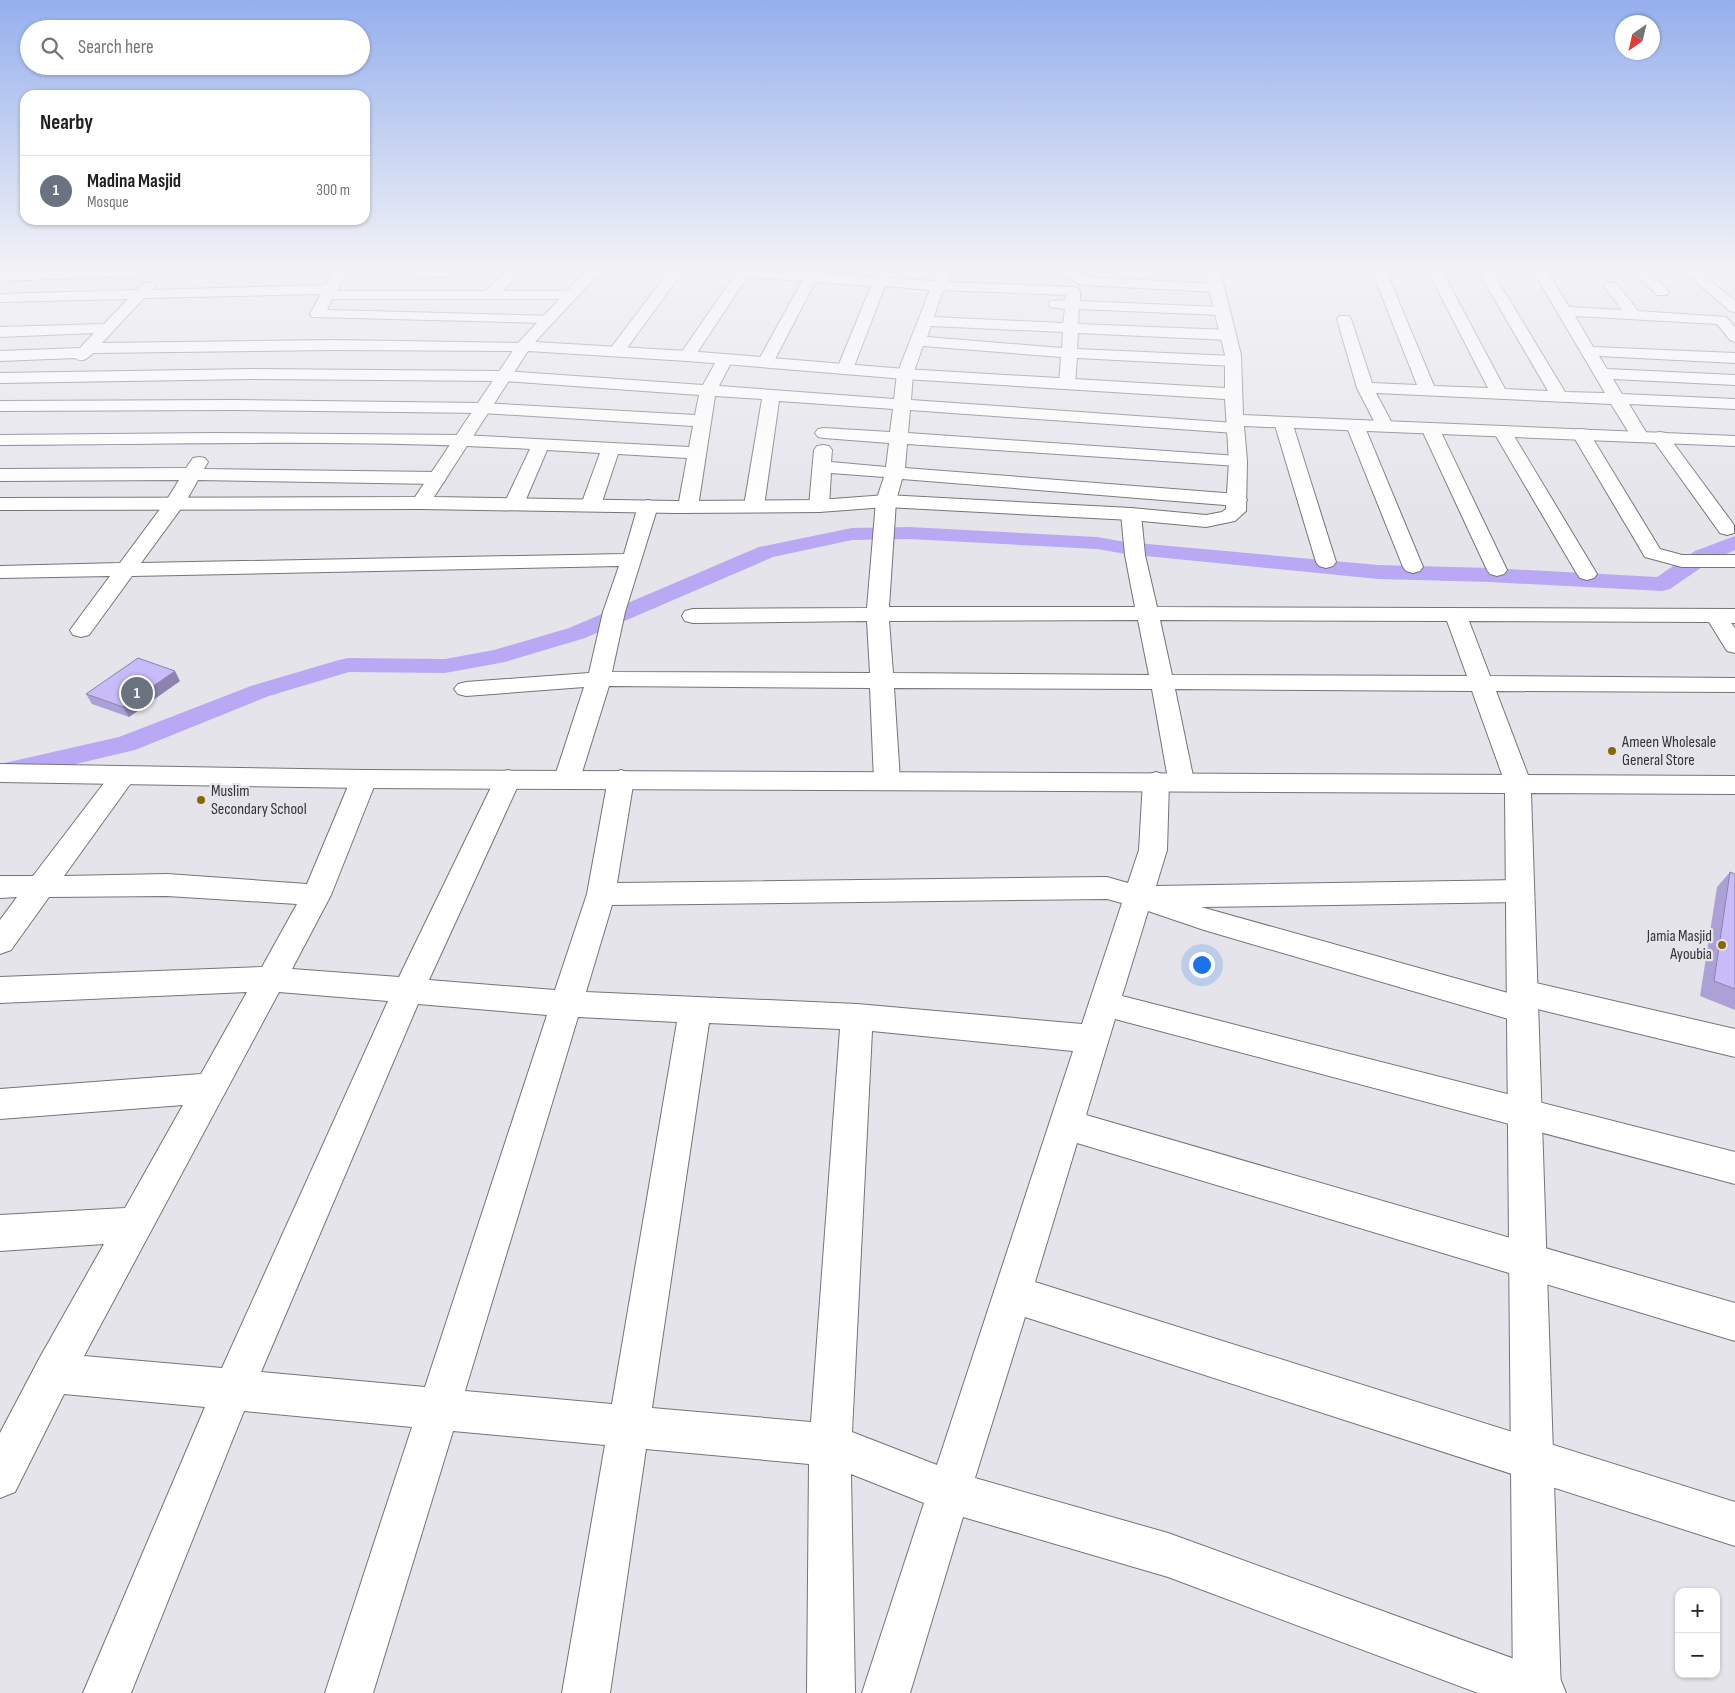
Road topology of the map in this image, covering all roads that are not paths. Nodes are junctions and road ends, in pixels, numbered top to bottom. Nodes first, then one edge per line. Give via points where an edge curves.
1 (122, 350) edge
2 (267, 350) edge
3 (520, 350) edge
4 (585, 350) edge
5 (691, 350) edge
6 (772, 350) edge
7 (852, 350) edge
8 (915, 350) edge
9 (1032, 350) edge
10 (1069, 350) edge
11 (1231, 350) edge
12 (1354, 350) edge
13 (1411, 350) edge
14 (1476, 350) edge
15 (1532, 350) edge
16 (86, 351) junction
17 (1589, 351) joint
18 (616, 352) joint
19 (1069, 353) junction
20 (0, 356) edge
21 (687, 356) junction
22 (1735, 358) edge
23 (725, 359) junction
24 (1233, 362) junction
25 (765, 363) junction
26 (844, 369) junction
27 (252, 374) junction
28 (905, 374) junction
29 (1603, 374) junction
30 (60, 376) junction
31 (504, 376) junction
32 (0, 378) edge
33 (1735, 380) edge
34 (1067, 384) junction
35 (1366, 388) junction
36 (708, 391) junction
37 (1428, 391) junction
38 (1233, 394) junction
39 (1499, 394) junction
40 (771, 395) junction
41 (1559, 396) junction
42 (826, 399) junction
43 (1618, 399) junction
44 (902, 404) junction
45 (1735, 404) edge
46 (0, 406) edge
47 (29, 406) junction
48 (234, 406) junction
49 (482, 408) junction
50 (703, 421) junction
51 (1283, 422) junction
52 (1235, 424) junction
53 (1354, 425) junction
54 (1384, 425) junction
55 (1430, 428) junction
56 (4, 430) edge
57 (1502, 431) junction
58 (824, 433) junction
59 (1581, 434) junction
60 (1640, 436) junction
61 (1660, 437) junction
62 (214, 438) junction
63 (898, 438) junction
64 (462, 440) junction
65 (1735, 441) edge
66 (541, 444) junction
67 (611, 448) junction
68 (698, 453) junction
69 (1238, 461) junction
70 (822, 467) junction
71 (895, 472) junction
72 (192, 474) junction
73 (0, 475) edge
74 (437, 478) junction
75 (1237, 500) junction
76 (886, 501) junction
77 (175, 502) junction
78 (421, 503) junction
79 (0, 504) edge
80 (514, 504) junction
81 (591, 506) junction
82 (648, 506) junction
83 (754, 506) junction
84 (819, 506) junction
85 (688, 507) junction
86 (1131, 514) junction
87 (1727, 529) dead end
88 (632, 560) junction
89 (1731, 561) edge
90 (1326, 562) dead end
91 (1413, 567) dead end
92 (126, 570) junction
93 (1497, 570) dead end
94 (0, 572) edge
95 (1586, 574) dead end
96 (878, 613) junction
97 (1148, 613) junction
98 (1456, 615) junction
99 (693, 616) dead end
100 (1725, 616) edge
101 (81, 630) dead end
102 (1735, 646) edge
103 (598, 679) junction
104 (881, 680) junction
105 (1162, 682) junction
106 (1482, 684) junction
107 (1735, 685) edge
108 (466, 689) dead end
109 (0, 773) edge
110 (123, 776) junction
111 (364, 779) junction
112 (508, 779) junction
113 (567, 779) junction
114 (621, 779) junction
115 (887, 780) junction
116 (1168, 781) junction
117 (1518, 783) junction
118 (1735, 785) edge
119 (0, 887) edge
120 (40, 888) junction
121 (1520, 891) junction
122 (601, 894) junction
123 (317, 895) junction
124 (1138, 897) junction
125 (0, 942) edge
126 (270, 979) junction
127 (0, 990) edge
128 (408, 991) junction
129 (1523, 1002) junction
130 (566, 1004) junction
131 (1105, 1004) junction
132 (695, 1010) junction
133 (857, 1016) junction
134 (1094, 1039) junction
135 (1735, 1043) edge
136 (210, 1088) junction
137 (0, 1104) edge
138 (1526, 1114) junction
139 (1067, 1125) junction
140 (1735, 1168) edge
141 (135, 1224) junction
142 (0, 1233) edge
143 (1528, 1261) junction
144 (1013, 1294) junction
145 (1735, 1322) edge
146 (53, 1373) junction
147 (233, 1390) junction
148 (438, 1409) junction
149 (629, 1427) junction
150 (830, 1445) junction
151 (1533, 1460) junction
152 (0, 1477) edge
153 (950, 1492) junction
154 (1735, 1524) edge
155 (1539, 1692) edge
156 (107, 1693) edge
157 (349, 1693) edge
158 (586, 1693) edge
159 (831, 1693) edge
160 (886, 1693) edge

1 - 16 street
2 - 27 street
3 - 31 street
4 - 18 street
5 - 21 street
6 - 25 street
7 - 26 street
8 - 28 street
9 - 19 street
10 - 19 street
11 - 24 street
12 - 35 street
13 - 37 street
14 - 39 street
15 - 41 street
16 - 20 street
16 - 30 street
17 - 22 street
17 - 29 street
18 - 21 street
19 - 24 street
19 - 34 street
21 - 23 street
23 - 25 street
23 - 36 street
24 - 38 street
25 - 26 street
26 - 28 street
27 - 30 street
27 - 31 street
27 - 48 street
28 - 34 street
28 - 44 street
29 - 33 street
29 - 43 street
30 - 32 street
30 - 47 street
31 - 36 street
31 - 49 street
34 - 38 street
35 - 37 street
35 - 54 street
36 - 40 street
36 - 50 street
37 - 39 street
38 - 52 street
39 - 41 street
40 - 42 street
40 - 83 street
41 - 43 street
42 - 44 street
42 - 58 street
43 - 45 street
43 - 60 street
44 - 52 street
44 - 63 street
46 - 47 street
47 - 48 street
47 - 56 street
48 - 49 street
48 - 62 street
49 - 50 street
49 - 64 street
50 - 68 street
51 - 52 street
51 - 53 street
51 - 90 street
52 - 69 street
53 - 54 street
53 - 91 street
54 - 55 street
55 - 57 street
55 - 93 street
56 - 62 street
57 - 59 street
57 - 95 street
58 - 63 street
58 - 70 street
59 - 60 street
59 - 89 street via 1652,553 1673,561
60 - 61 street
61 - 65 street
61 - 87 street
62 - 64 street
62 - 72 street
63 - 69 street
63 - 71 street
64 - 66 street
64 - 74 street
66 - 67 street
66 - 80 street
67 - 68 street
67 - 81 street
68 - 85 street
69 - 75 street
70 - 71 street
70 - 84 street
71 - 75 street
71 - 76 street
72 - 73 street
72 - 74 street
72 - 77 street
74 - 78 street
75 - 86 street via 1236,510 1228,517 1206,521
76 - 84 street
76 - 86 street
76 - 96 street
77 - 78 street
77 - 79 street
77 - 92 street
78 - 80 street
80 - 81 street
81 - 82 street
82 - 85 street
82 - 88 street
83 - 84 street
83 - 85 street
86 - 97 street
88 - 92 street
88 - 103 street
92 - 94 street
92 - 101 street
96 - 97 street
96 - 99 street
96 - 104 street
97 - 98 street
97 - 105 street
98 - 100 street
98 - 106 street
100 - 102 street
103 - 104 street
103 - 108 street
103 - 113 street
104 - 105 street
104 - 115 street
105 - 106 street
105 - 116 street
106 - 107 street
106 - 117 street
109 - 110 street
110 - 111 street
110 - 120 street
111 - 112 street
111 - 123 street
112 - 113 street
112 - 128 street
113 - 114 street
114 - 115 street
114 - 122 street
115 - 116 street
116 - 117 street
116 - 124 street via 1153,850
117 - 118 street
117 - 121 street
119 - 120 street
120 - 123 street via 167,885
120 - 125 street
121 - 124 street
121 - 129 street
122 - 124 street via 1107,888
122 - 130 street
123 - 126 street
124 - 129 street via 1204,919
124 - 131 street
126 - 127 street
126 - 128 street
126 - 136 street
128 - 130 street
128 - 147 street
129 - 135 street
129 - 138 street
130 - 132 street
130 - 148 street
131 - 134 street
131 - 138 street
132 - 133 street
132 - 149 street
133 - 134 street
133 - 150 street
134 - 139 street
136 - 137 street
136 - 141 street
138 - 140 street
138 - 143 street
139 - 143 street
139 - 144 street
141 - 142 street
141 - 146 street
143 - 145 street
143 - 151 street
144 - 151 street
144 - 153 street
146 - 147 street
146 - 152 street
147 - 148 street
147 - 156 street
148 - 149 street
148 - 157 street
149 - 150 street
149 - 158 street
150 - 153 street
150 - 159 street
151 - 154 street
151 - 155 street
153 - 155 street via 1168,1555
153 - 160 street

